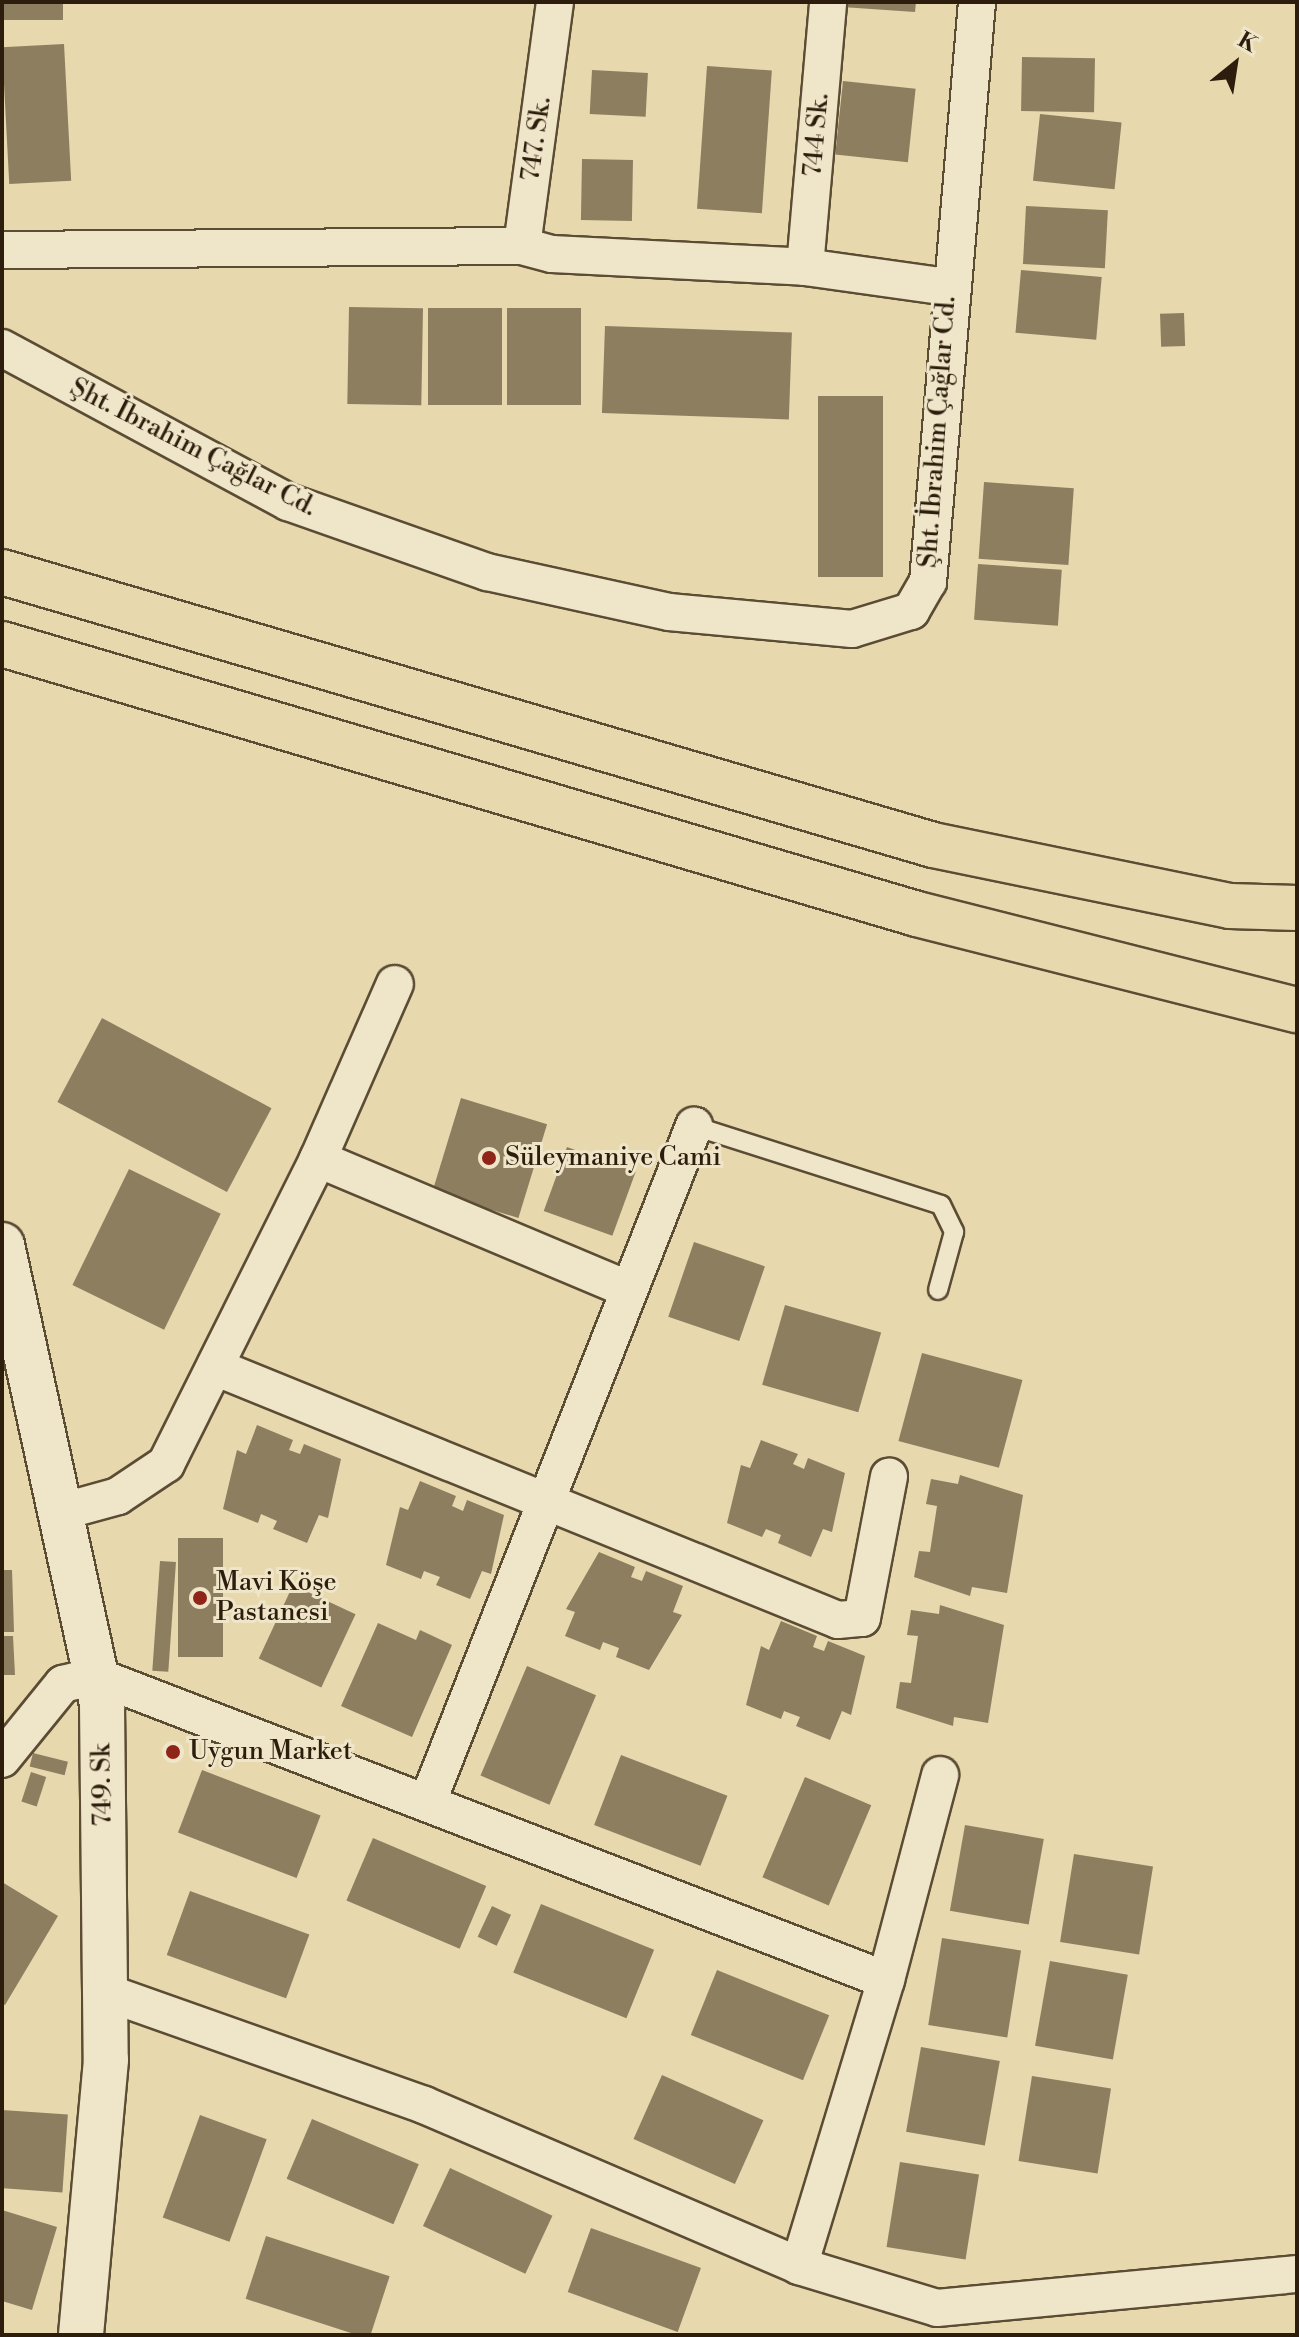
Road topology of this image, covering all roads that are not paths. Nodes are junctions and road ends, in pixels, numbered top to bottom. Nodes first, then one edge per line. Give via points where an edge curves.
1 (555, 2) edge
2 (828, 2) edge
3 (977, 2) edge
4 (2, 250) edge
5 (537, 250) junction
6 (805, 267) junction
7 (948, 287) junction
8 (2, 348) edge
9 (15, 576) edge
10 (17, 657) edge
11 (1297, 908) edge
12 (395, 984) dead end
13 (1297, 1010) edge
14 (694, 1126) joint
15 (318, 1159) junction
16 (2, 1245) edge
17 (625, 1288) junction
18 (938, 1290) dead end
19 (215, 1367) junction
20 (889, 1477) dead end
21 (546, 1496) junction
22 (64, 1511) junction
23 (96, 1676) junction
24 (2, 1759) edge
25 (940, 1775) dead end
26 (428, 1801) junction
27 (886, 1980) junction
28 (105, 1992) junction
29 (799, 2266) junction
30 (1297, 2274) edge
31 (81, 2335) edge

1 - 5 street, 747. Sk.
2 - 6 street, 744 Sk.
3 - 7 street, Şht. İbrahim Çağlar Cd.
4 - 5 street
5 - 6 street
6 - 7 street
7 - 8 street, Şht. İbrahim Çağlar Cd. via 928,582 911,611 852,629 669,612 487,572 288,502
9 - 11 highway via 933,845 1230,906
10 - 13 highway via 917,914
12 - 15 street
14 - 17 street
14 - 18 lane via 941,1205 954,1232
15 - 17 street
15 - 19 street
16 - 22 street, 749. Sk
17 - 21 street
19 - 21 street
19 - 22 street via 166,1464 118,1496
20 - 21 street via 862,1618 838,1620
21 - 26 street
22 - 23 street, 749. Sk
23 - 24 street via 55,1692
23 - 26 street
23 - 28 street, 749. Sk
25 - 27 street
26 - 27 street
27 - 29 street
28 - 29 street via 424,2105
28 - 31 street, 749. Sk via 105,2076
29 - 30 street via 937,2308

